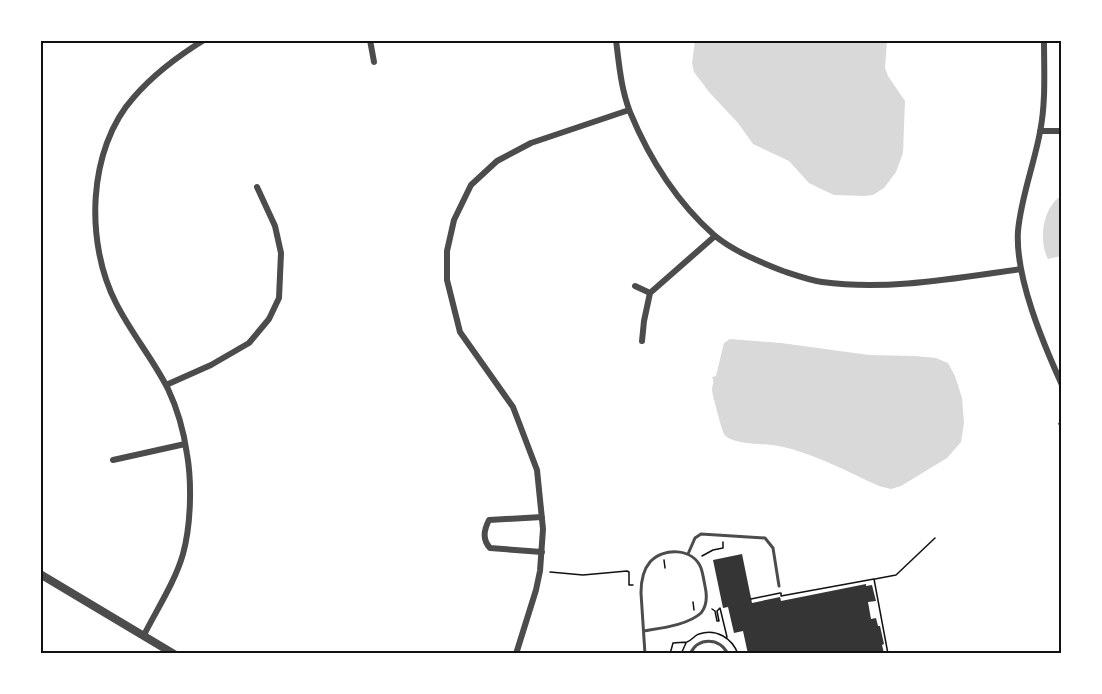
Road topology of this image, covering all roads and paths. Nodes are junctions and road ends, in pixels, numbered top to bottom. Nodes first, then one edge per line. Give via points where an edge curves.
1 (204, 40) edge
2 (370, 40) edge
3 (616, 40) edge
4 (1044, 40) edge
5 (374, 62) dead end
6 (629, 110) junction
7 (1040, 131) junction
8 (1062, 131) edge
9 (257, 188) dead end
10 (715, 236) junction
11 (1021, 269) junction
12 (635, 286) dead end
13 (650, 292) junction
14 (642, 342) dead end
15 (166, 385) junction
16 (1062, 385) edge
17 (1062, 418) edge
18 (1059, 424) dead end
19 (185, 444) junction
20 (113, 460) dead end
21 (543, 517) junction
22 (723, 534) junction
23 (935, 538) dead end
24 (542, 552) junction
25 (688, 554) junction
26 (702, 557) dead end
27 (40, 574) edge
28 (874, 579) junction
29 (779, 586) joint
30 (781, 593) junction
31 (751, 599) dead end
32 (711, 608) dead end
33 (644, 631) junction
34 (144, 635) junction
35 (727, 638) dead end
36 (687, 642) dead end
37 (174, 654) edge
38 (516, 654) edge
39 (645, 654) edge
40 (681, 654) edge
41 (690, 654) edge
42 (728, 654) edge
43 (888, 654) edge

1 - 15 street via 164,67 133,98 102,156 95,196 95,233 115,302
2 - 5 street
3 - 6 street
4 - 7 street
6 - 10 street via 654,163
6 - 21 street via 531,143 497,160 471,186 454,220 447,251 447,280 460,332 513,407 537,470
7 - 8 street
7 - 11 street via 1018,231
9 - 15 street via 281,253 279,298 269,319 249,343
10 - 11 street via 769,266 819,282 883,285
10 - 13 street
11 - 16 street
12 - 13 street
13 - 14 street
15 - 19 street
17 - 18 path
19 - 20 street
19 - 34 street via 190,492 183,554
21 - 24 street
21 - 24 street via 489,520 484,538 490,548
22 - 25 lane via 701,534
22 - 26 path via 723,548
22 - 29 lane via 765,538 770,542
23 - 28 path via 896,575
24 - 38 street via 536,590
25 - 33 lane via 661,554 646,568 641,585
25 - 33 lane via 701,569 705,606 700,614 685,621
27 - 34 street
28 - 30 path
28 - 43 path
29 - 30 path
30 - 31 path
32 - 35 path via 719,621 719,607
33 - 39 lane
34 - 37 street
36 - 40 path
41 - 42 lane via 701,642 711,641

